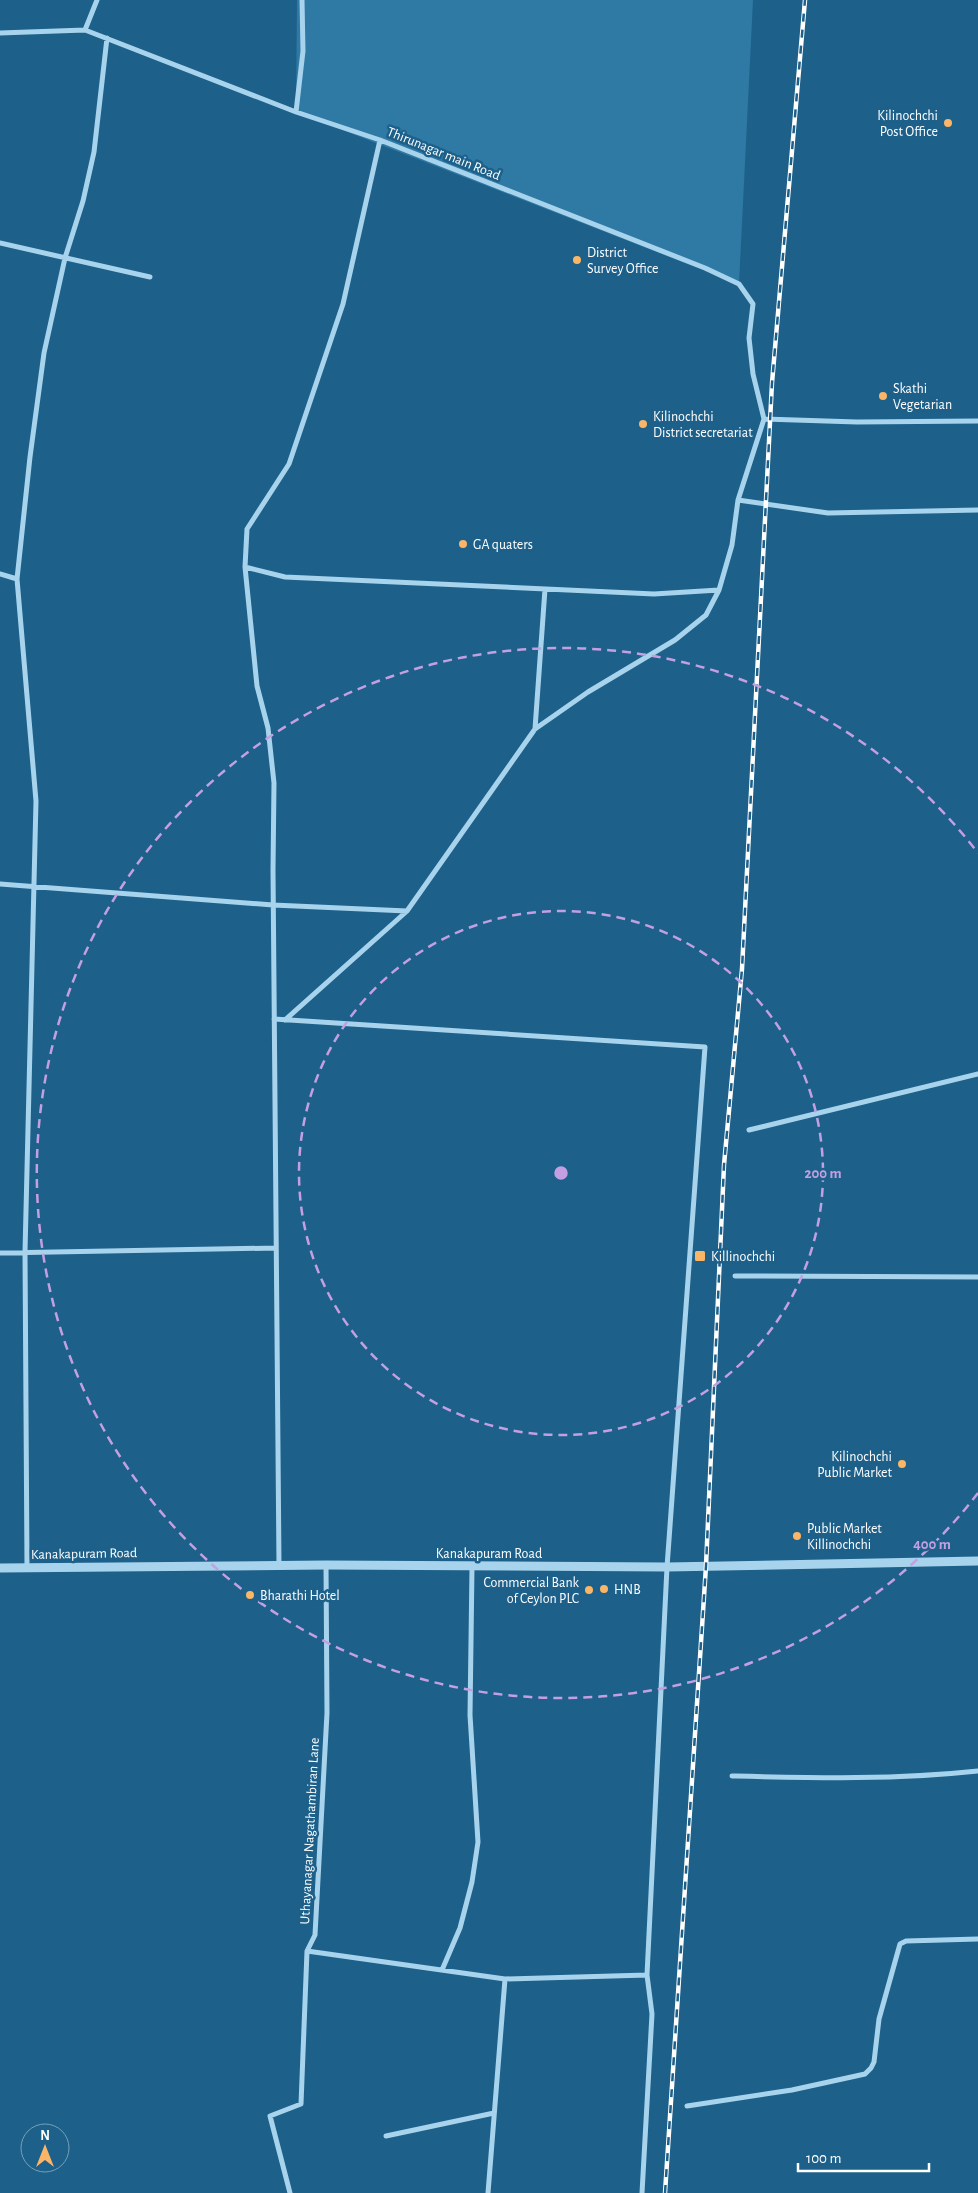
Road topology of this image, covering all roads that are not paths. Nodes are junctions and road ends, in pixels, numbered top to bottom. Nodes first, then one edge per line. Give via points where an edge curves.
1 (97, 0) edge
2 (302, 0) edge
3 (85, 30) junction
4 (0, 33) edge
5 (108, 38) junction
6 (296, 112) junction
7 (380, 140) junction
8 (0, 243) edge
9 (65, 258) junction
10 (150, 277) dead end
11 (764, 419) junction
12 (978, 421) edge
13 (738, 500) junction
14 (978, 510) edge
15 (245, 567) junction
16 (0, 574) edge
17 (17, 579) junction
18 (545, 589) junction
19 (719, 590) junction
20 (534, 729) junction
21 (0, 884) edge
22 (34, 886) junction
23 (273, 904) junction
24 (407, 911) junction
25 (274, 1019) junction
26 (285, 1020) junction
27 (978, 1074) edge
28 (749, 1130) dead end
29 (276, 1248) junction
30 (0, 1252) edge
31 (25, 1252) junction
32 (735, 1276) dead end
33 (978, 1278) edge
34 (978, 1562) edge
35 (279, 1565) junction
36 (326, 1565) junction
37 (27, 1567) junction
38 (472, 1567) junction
39 (667, 1567) junction
40 (0, 1568) edge
41 (978, 1771) edge
42 (732, 1776) dead end
43 (978, 1939) edge
44 (307, 1951) junction
45 (442, 1970) junction
46 (647, 1975) junction
47 (505, 1979) junction
48 (687, 2106) dead end
49 (494, 2113) junction
50 (386, 2136) dead end
51 (290, 2193) edge
52 (488, 2193) edge
53 (642, 2193) edge

1 - 3 street
2 - 6 street via 303,51
3 - 4 street, Thirunagar main Road
3 - 5 street, Thirunagar main Road
5 - 6 street, Thirunagar main Road
5 - 9 street via 94,152
6 - 7 street, Thirunagar main Road
7 - 11 street, Thirunagar main Road via 739,284 753,304 749,338 753,374
7 - 15 street via 342,304 288,464 247,529
8 - 9 street
9 - 10 street
9 - 17 street via 44,353
11 - 12 street
11 - 13 street
13 - 14 street via 828,513
13 - 19 street via 732,546
15 - 18 street via 285,577
15 - 23 street via 257,686 268,728 274,783
16 - 17 street
17 - 22 street via 36,801
18 - 19 street via 654,594
18 - 20 street
19 - 20 street via 706,615 675,640
20 - 24 street
21 - 22 street
22 - 23 street
22 - 31 street
23 - 24 street
23 - 25 street
24 - 26 street
25 - 26 street
25 - 29 street
26 - 39 street via 706,1047
27 - 28 street
29 - 31 street
29 - 35 street
30 - 31 street
31 - 37 street
32 - 33 street
34 - 39 street, Kanakapuram Road
35 - 36 street, Kanakapuram Road
35 - 37 street, Kanakapuram Road
36 - 38 street, Kanakapuram Road
36 - 44 street, Uthayanagar Nagathambiran Lane via 327,1713 315,1934
37 - 40 street, Kanakapuram Road
38 - 39 street, Kanakapuram Road
38 - 45 street via 470,1715 478,1842 460,1928
39 - 46 street
41 - 42 street via 852,1779
43 - 48 street via 906,1941 900,1944 879,2019 874,2062 866,2074 792,2090
44 - 45 street
44 - 51 street, Uthayanagar Nagathambiran Lane via 301,2104 270,2116
45 - 47 street
46 - 47 street
46 - 53 street via 652,2014
47 - 49 street
49 - 50 street
49 - 52 street

